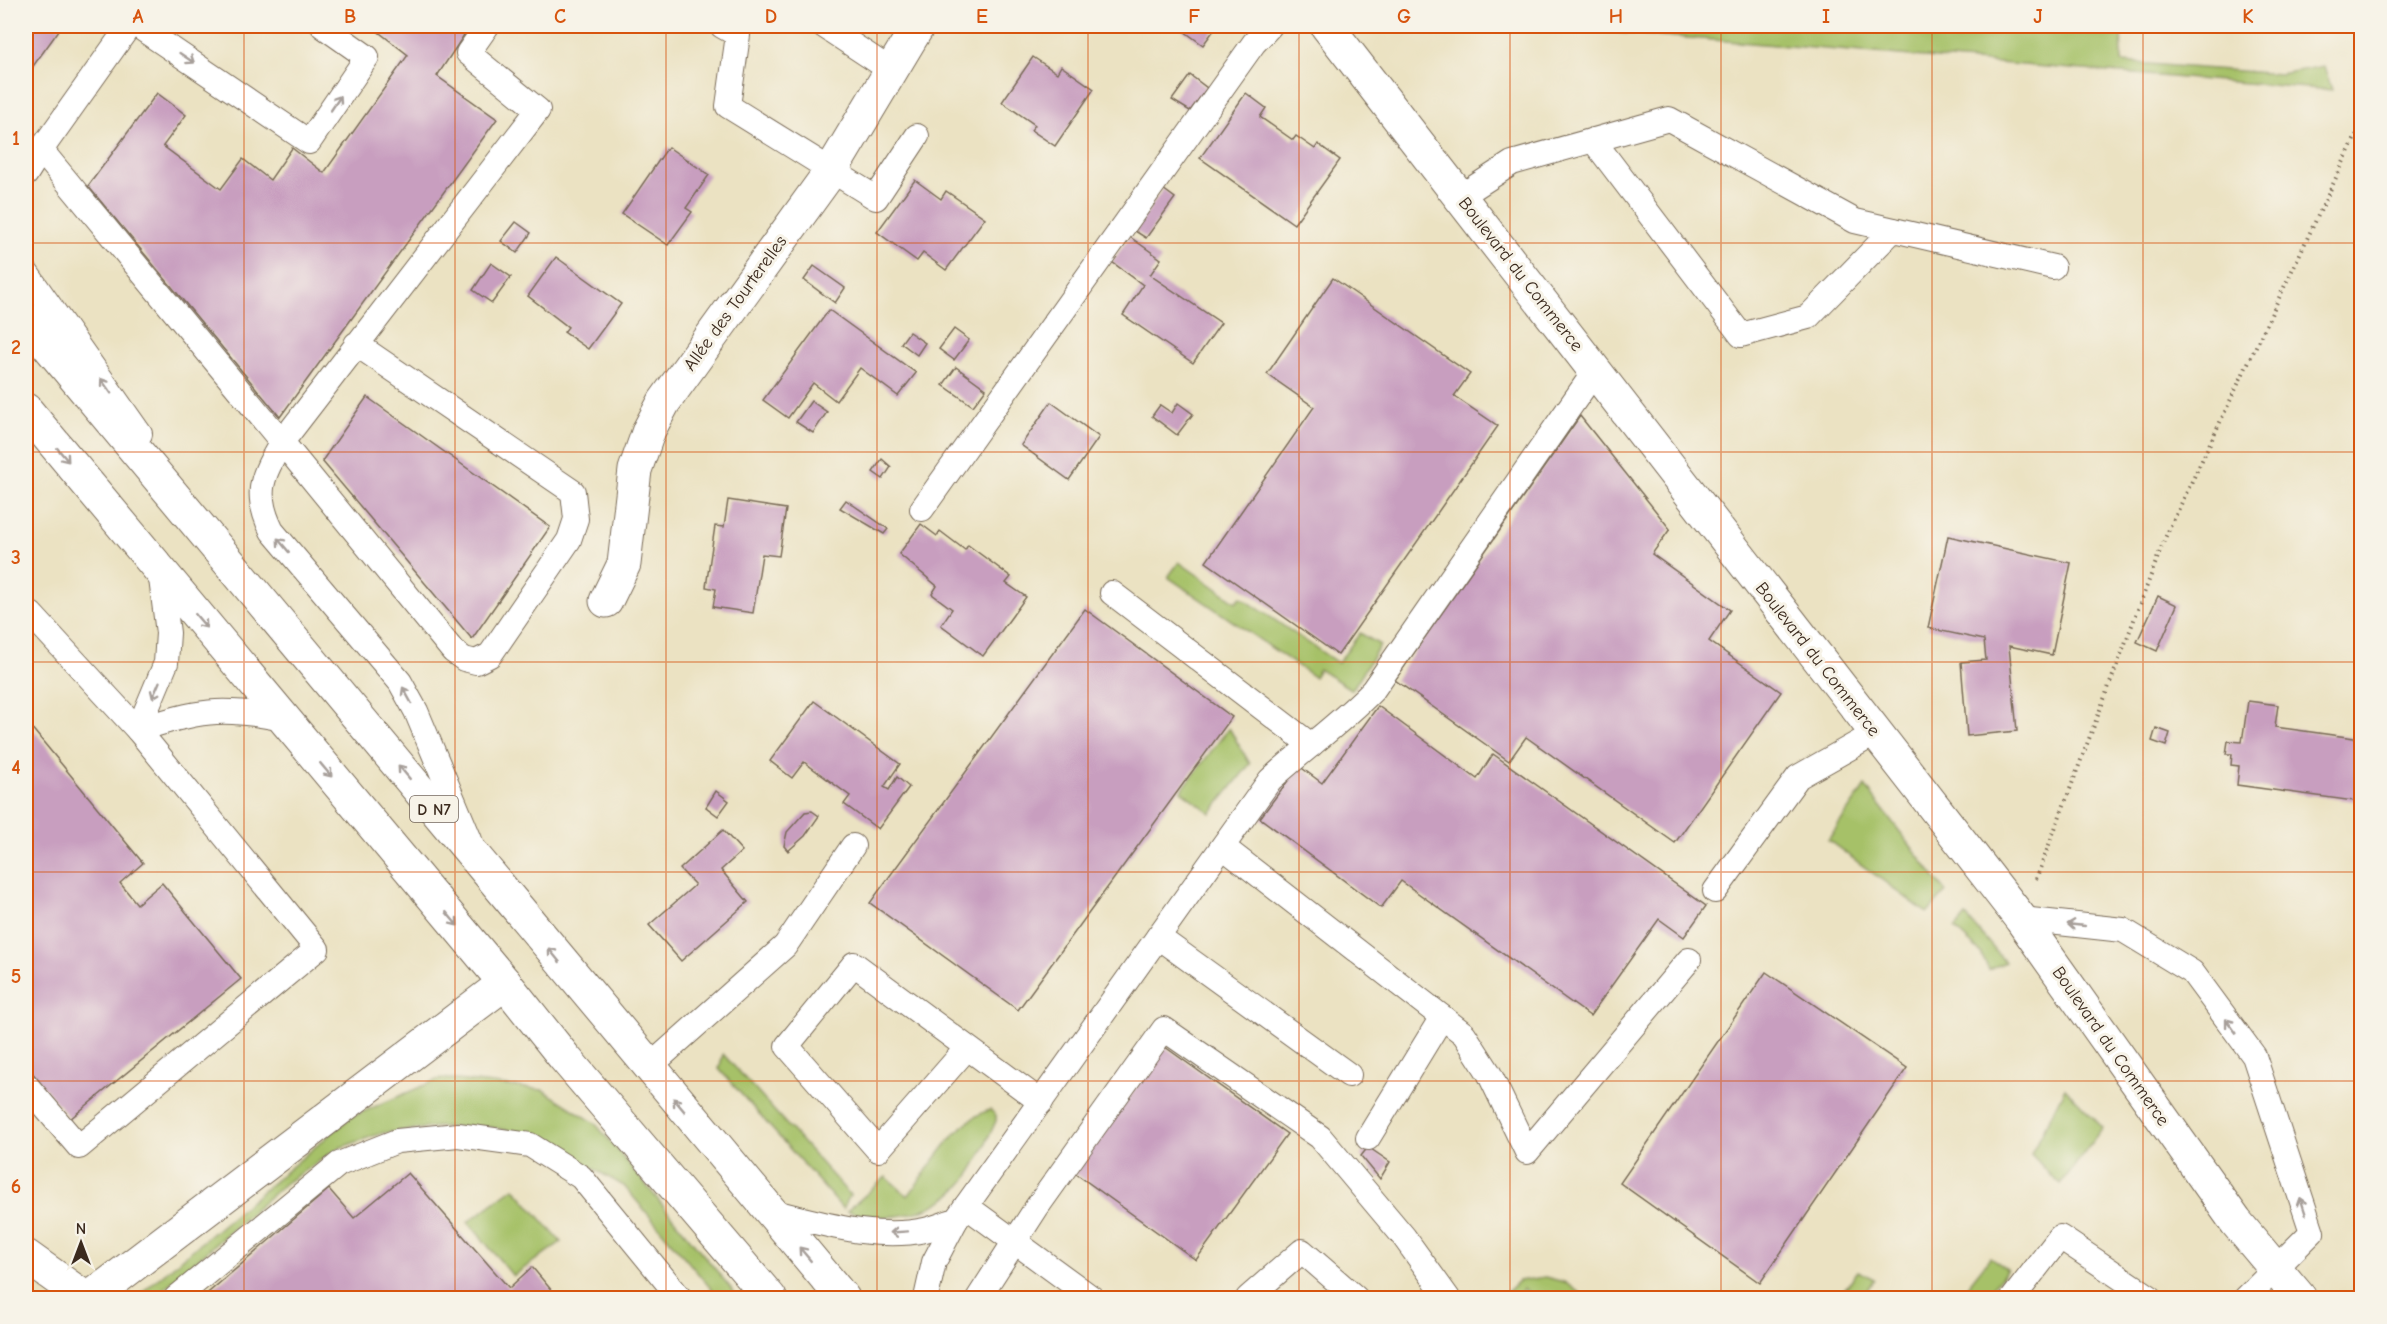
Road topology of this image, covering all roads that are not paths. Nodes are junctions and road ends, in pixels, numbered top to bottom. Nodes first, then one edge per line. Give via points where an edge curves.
1 (129, 26) edge
2 (138, 26) edge
3 (322, 26) edge
4 (487, 26) edge
5 (722, 26) edge
6 (824, 26) edge
7 (918, 26) edge
8 (1270, 26) edge
9 (1327, 26) edge
10 (892, 71) junction
11 (917, 136) dead end
12 (1593, 140) junction
13 (41, 150) junction
14 (831, 171) junction
15 (26, 174) edge
16 (1461, 196) junction
17 (1893, 230) junction
18 (2053, 267) dead end
19 (26, 272) edge
20 (26, 319) edge
21 (356, 344) junction
22 (1595, 371) junction
23 (26, 410) edge
24 (278, 449) junction
25 (922, 509) dead end
26 (238, 570) junction
27 (160, 571) junction
28 (1112, 593) dead end
29 (606, 601) dead end
30 (26, 619) edge
31 (283, 719) junction
32 (138, 730) junction
33 (1876, 733) junction
34 (1311, 745) junction
35 (853, 846) dead end
36 (1223, 847) junction
37 (480, 864) junction
38 (1715, 891) dead end
39 (2021, 919) junction
40 (1158, 937) junction
41 (1689, 960) dead end
42 (505, 982) junction
43 (1442, 1017) junction
44 (967, 1048) junction
45 (648, 1068) junction
46 (1349, 1076) dead end
47 (26, 1085) edge
48 (1041, 1102) junction
49 (1368, 1138) dead end
50 (769, 1212) junction
51 (961, 1213) junction
52 (1016, 1242) junction
53 (26, 1256) edge
54 (2274, 1267) junction
55 (85, 1299) edge
56 (90, 1299) edge
57 (176, 1299) edge
58 (680, 1299) edge
59 (770, 1299) edge
60 (843, 1299) edge
61 (926, 1299) edge
62 (981, 1299) edge
63 (1092, 1299) edge
64 (1248, 1299) edge
65 (1356, 1299) edge
66 (1448, 1299) edge
67 (2013, 1299) edge
68 (2151, 1299) edge
69 (2246, 1299) edge
70 (2300, 1299) edge

1 - 13 lane
2 -> 3 lane via 309,142 367,57
4 - 21 lane via 468,53 538,110
5 - 14 lane via 738,35 728,106
6 - 10 lane
7 - 10 street, Allée des Tourterelles
8 - 25 lane via 1254,43
9 - 16 street, Boulevard du Commerce
10 - 14 street, Allée des Tourterelles
11 - 14 lane via 876,198
12 - 16 lane via 1512,162
12 - 17 lane via 1668,119 1855,221
12 - 17 lane via 1741,335 1808,317
13 - 15 lane
13 - 24 lane
14 - 29 street, Allée des Tourterelles via 659,411 635,470 624,564
16 - 22 street, Boulevard du Commerce
17 - 18 lane
26 -> 19 lane
20 - 26 street, D N7
21 - 24 lane
21 - 24 lane via 573,492 576,519 569,540 490,655 476,662 453,651
22 - 33 street, Boulevard du Commerce
22 - 34 lane via 1373,690 1344,720
23 -> 27 street
37 -> 24 lane via 400,682 272,531 264,515 261,485
37 -> 26 street, D N7
27 -> 31 street
27 -> 32 lane via 168,633 166,663
28 - 34 lane
30 - 32 lane via 31,614
31 - 32 lane via 250,712 199,712
31 -> 42 street
32 - 47 lane via 317,949 79,1147
33 - 38 lane via 1798,777
33 - 39 street, Boulevard du Commerce
34 - 36 lane via 1270,780
35 - 45 lane via 785,946
36 - 40 lane
36 - 43 lane
45 -> 37 street, D N7
39 - 54 street, Boulevard du Commerce via 2236,1222
54 -> 39 lane via 2312,1232 2254,1056 2192,972 2123,930
40 - 46 lane
40 - 48 lane
41 - 43 lane via 1527,1152 1483,1064 1464,1034
42 - 56 street
42 - 59 street
43 - 49 lane
44 - 44 lane via 854,964 786,1046 878,1150
44 - 48 lane
50 -> 45 street, D N7
48 - 51 lane
51 -> 50 lane via 924,1230 890,1233
60 -> 50 street, D N7
51 - 52 lane
51 - 61 lane via 934,1262
52 - 62 lane
52 - 63 lane
52 - 66 lane via 1164,1029 1320,1137 1404,1237
53 - 55 street
54 - 69 lane
54 - 70 street, Boulevard du Commerce
57 - 58 lane via 339,1164 397,1141 458,1135 530,1145 581,1177
64 - 65 lane via 1302,1251
67 - 68 lane via 2060,1237

